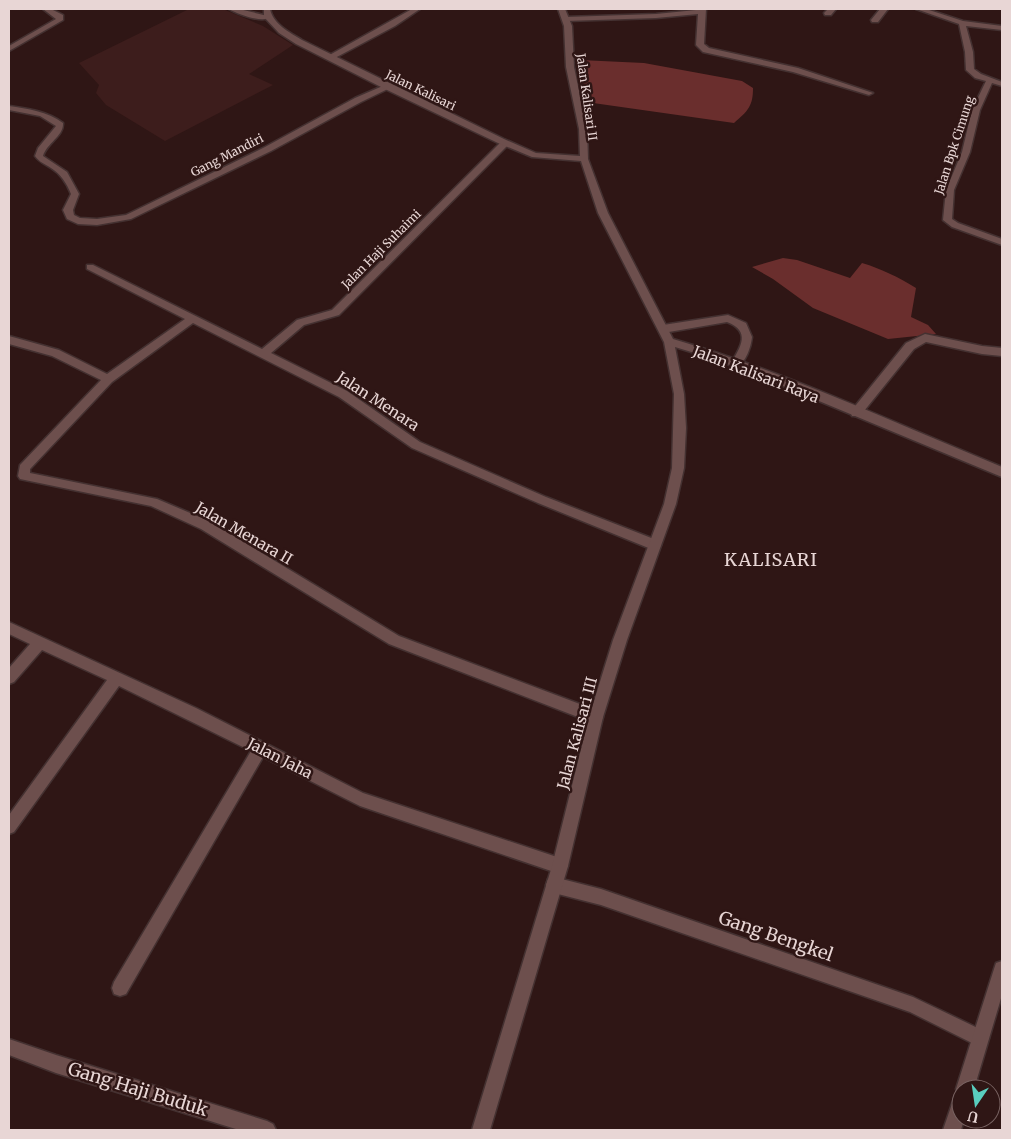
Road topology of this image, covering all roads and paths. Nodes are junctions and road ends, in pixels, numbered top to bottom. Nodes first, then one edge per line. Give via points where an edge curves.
1 (46, 9) edge
2 (233, 9) edge
3 (416, 9) edge
4 (562, 9) edge
5 (884, 9) edge
6 (920, 9) edge
7 (702, 10) edge
8 (933, 10) edge
9 (267, 13) edge
10 (566, 18) junction
11 (875, 20) dead end
12 (962, 23) junction
13 (1001, 26) edge
14 (9, 49) edge
15 (330, 57) junction
16 (990, 80) junction
17 (1002, 84) edge
18 (388, 87) junction
19 (869, 93) dead end
20 (9, 108) edge
21 (505, 143) junction
22 (584, 160) junction
23 (1002, 242) edge
24 (90, 267) dead end
25 (192, 319) junction
26 (663, 329) junction
27 (9, 340) edge
28 (669, 342) junction
29 (1002, 352) edge
30 (264, 353) junction
31 (736, 363) junction
32 (108, 379) junction
33 (856, 413) junction
34 (1002, 472) edge
35 (656, 545) junction
36 (9, 628) edge
37 (40, 643) junction
38 (9, 678) edge
39 (116, 679) junction
40 (596, 717) junction
41 (261, 748) junction
42 (9, 827) edge
43 (560, 866) junction
44 (554, 885) junction
45 (1002, 969) edge
46 (120, 988) dead end
47 (980, 1038) junction
48 (9, 1047) edge
49 (968, 1079) edge
50 (268, 1130) edge
51 (481, 1130) edge

1 - 14 street via 57,14 59,20
2 - 9 street via 251,15
3 - 15 street
4 - 10 street, Jalan Kalisari II
5 - 11 street
6 - 8 street
7 - 10 street via 656,16
7 - 19 street via 700,45 706,50 795,70
8 - 12 street
9 - 15 street, Jalan Kalisari via 282,31
10 - 22 street, Jalan Kalisari II
12 - 13 street
12 - 16 street via 970,52 970,70
15 - 18 street, Jalan Kalisari
16 - 17 street
16 - 23 street, Jalan Bpk Cimung via 976,110 966,152 950,190 946,213 948,220 955,225
18 - 20 street, Gang Mandiri via 128,218 97,222 70,217 68,210 75,194 70,181 55,166 38,156 40,149 56,135 60,125 42,115
18 - 21 street, Jalan Kalisari
21 - 22 street, Jalan Kalisari via 535,155
21 - 30 street, Jalan Haji Suhaimi via 335,313 301,322
22 - 26 street via 603,213
24 - 25 street, Jalan Menara
25 - 30 street, Jalan Menara
25 - 32 street, Jalan Menara II
26 - 28 street
26 - 31 street via 728,318 735,320 746,332 748,341
27 - 32 street via 54,353
28 - 31 street, Jalan Kalisari Raya
28 - 35 street, Jalan Kalisari III via 679,394 680,447 670,504
29 - 33 street via 925,338 917,341
30 - 35 street, Jalan Menara via 343,394 416,445
31 - 33 street, Jalan Kalisari Raya
32 - 40 street, Jalan Menara II via 24,468 24,476 153,502 205,525 394,640
33 - 34 street, Jalan Kalisari Raya
35 - 40 street, Jalan Kalisari III via 620,640
36 - 37 street, Jalan Jaha
37 - 38 street
37 - 39 street, Jalan Jaha
39 - 41 street, Jalan Jaha
39 - 42 street
40 - 43 street, Jalan Kalisari III
41 - 43 street, Jalan Jaha via 360,799
41 - 46 street
43 - 44 street, Jalan Kalisari III
44 - 47 street, Gang Bengkel via 601,897 912,1005
44 - 51 street, Jalan Kalisari III
45 - 47 street
47 - 49 street
48 - 50 street, Gang Haji Buduk

